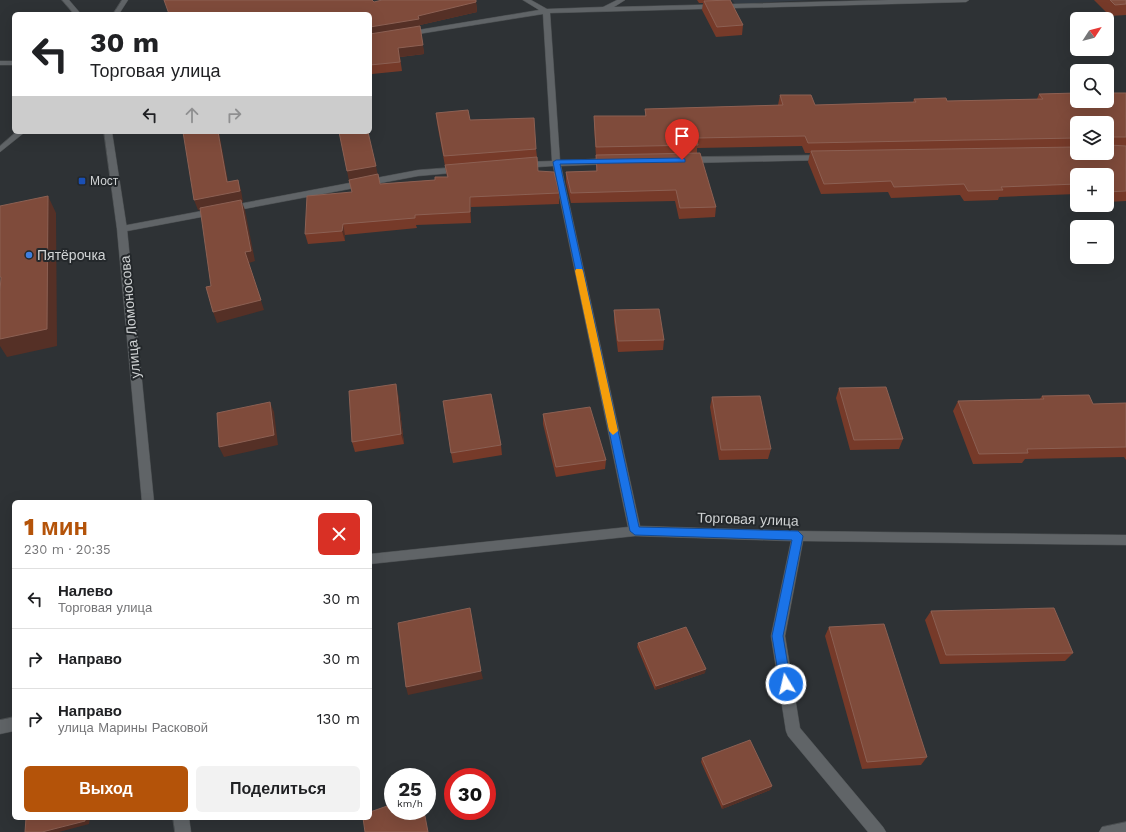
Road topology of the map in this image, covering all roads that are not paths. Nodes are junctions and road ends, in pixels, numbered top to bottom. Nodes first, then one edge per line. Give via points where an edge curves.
1 (65, 0) edge
2 (126, 0) edge
3 (526, 0) edge
4 (622, 0) edge
5 (966, 0) edge
6 (604, 10) junction
7 (546, 11) junction
8 (76, 12) edge
9 (117, 12) edge
10 (400, 35) edge
11 (19, 134) edge
12 (108, 134) edge
13 (0, 150) edge
14 (832, 157) edge
15 (682, 160) edge
16 (619, 161) edge
17 (556, 162) junction
18 (510, 166) edge
19 (472, 169) edge
20 (122, 229) junction
21 (148, 500) edge
22 (635, 531) junction
23 (798, 536) junction
24 (1126, 540) edge
25 (372, 558) edge
26 (12, 724) edge
27 (0, 727) edge
28 (181, 820) edge
29 (1126, 830) edge
30 (183, 832) edge
31 (878, 832) edge
32 (1107, 832) edge

1 - 8 street
2 - 9 street
3 - 7 street
4 - 6 street
5 - 6 street
6 - 7 street
7 - 10 street
7 - 17 street
11 - 13 street
12 - 20 street, улица Ломоносова
14 - 15 street
16 - 17 street
17 - 18 street
17 - 22 street
19 - 20 street via 418,173
20 - 21 street, улица Ломоносова
22 - 23 street, Торговая улица
22 - 25 street, Торговая улица
23 - 24 street, Торговая улица
23 - 31 street via 778,636 793,731
26 - 27 street
28 - 30 street
29 - 32 street

